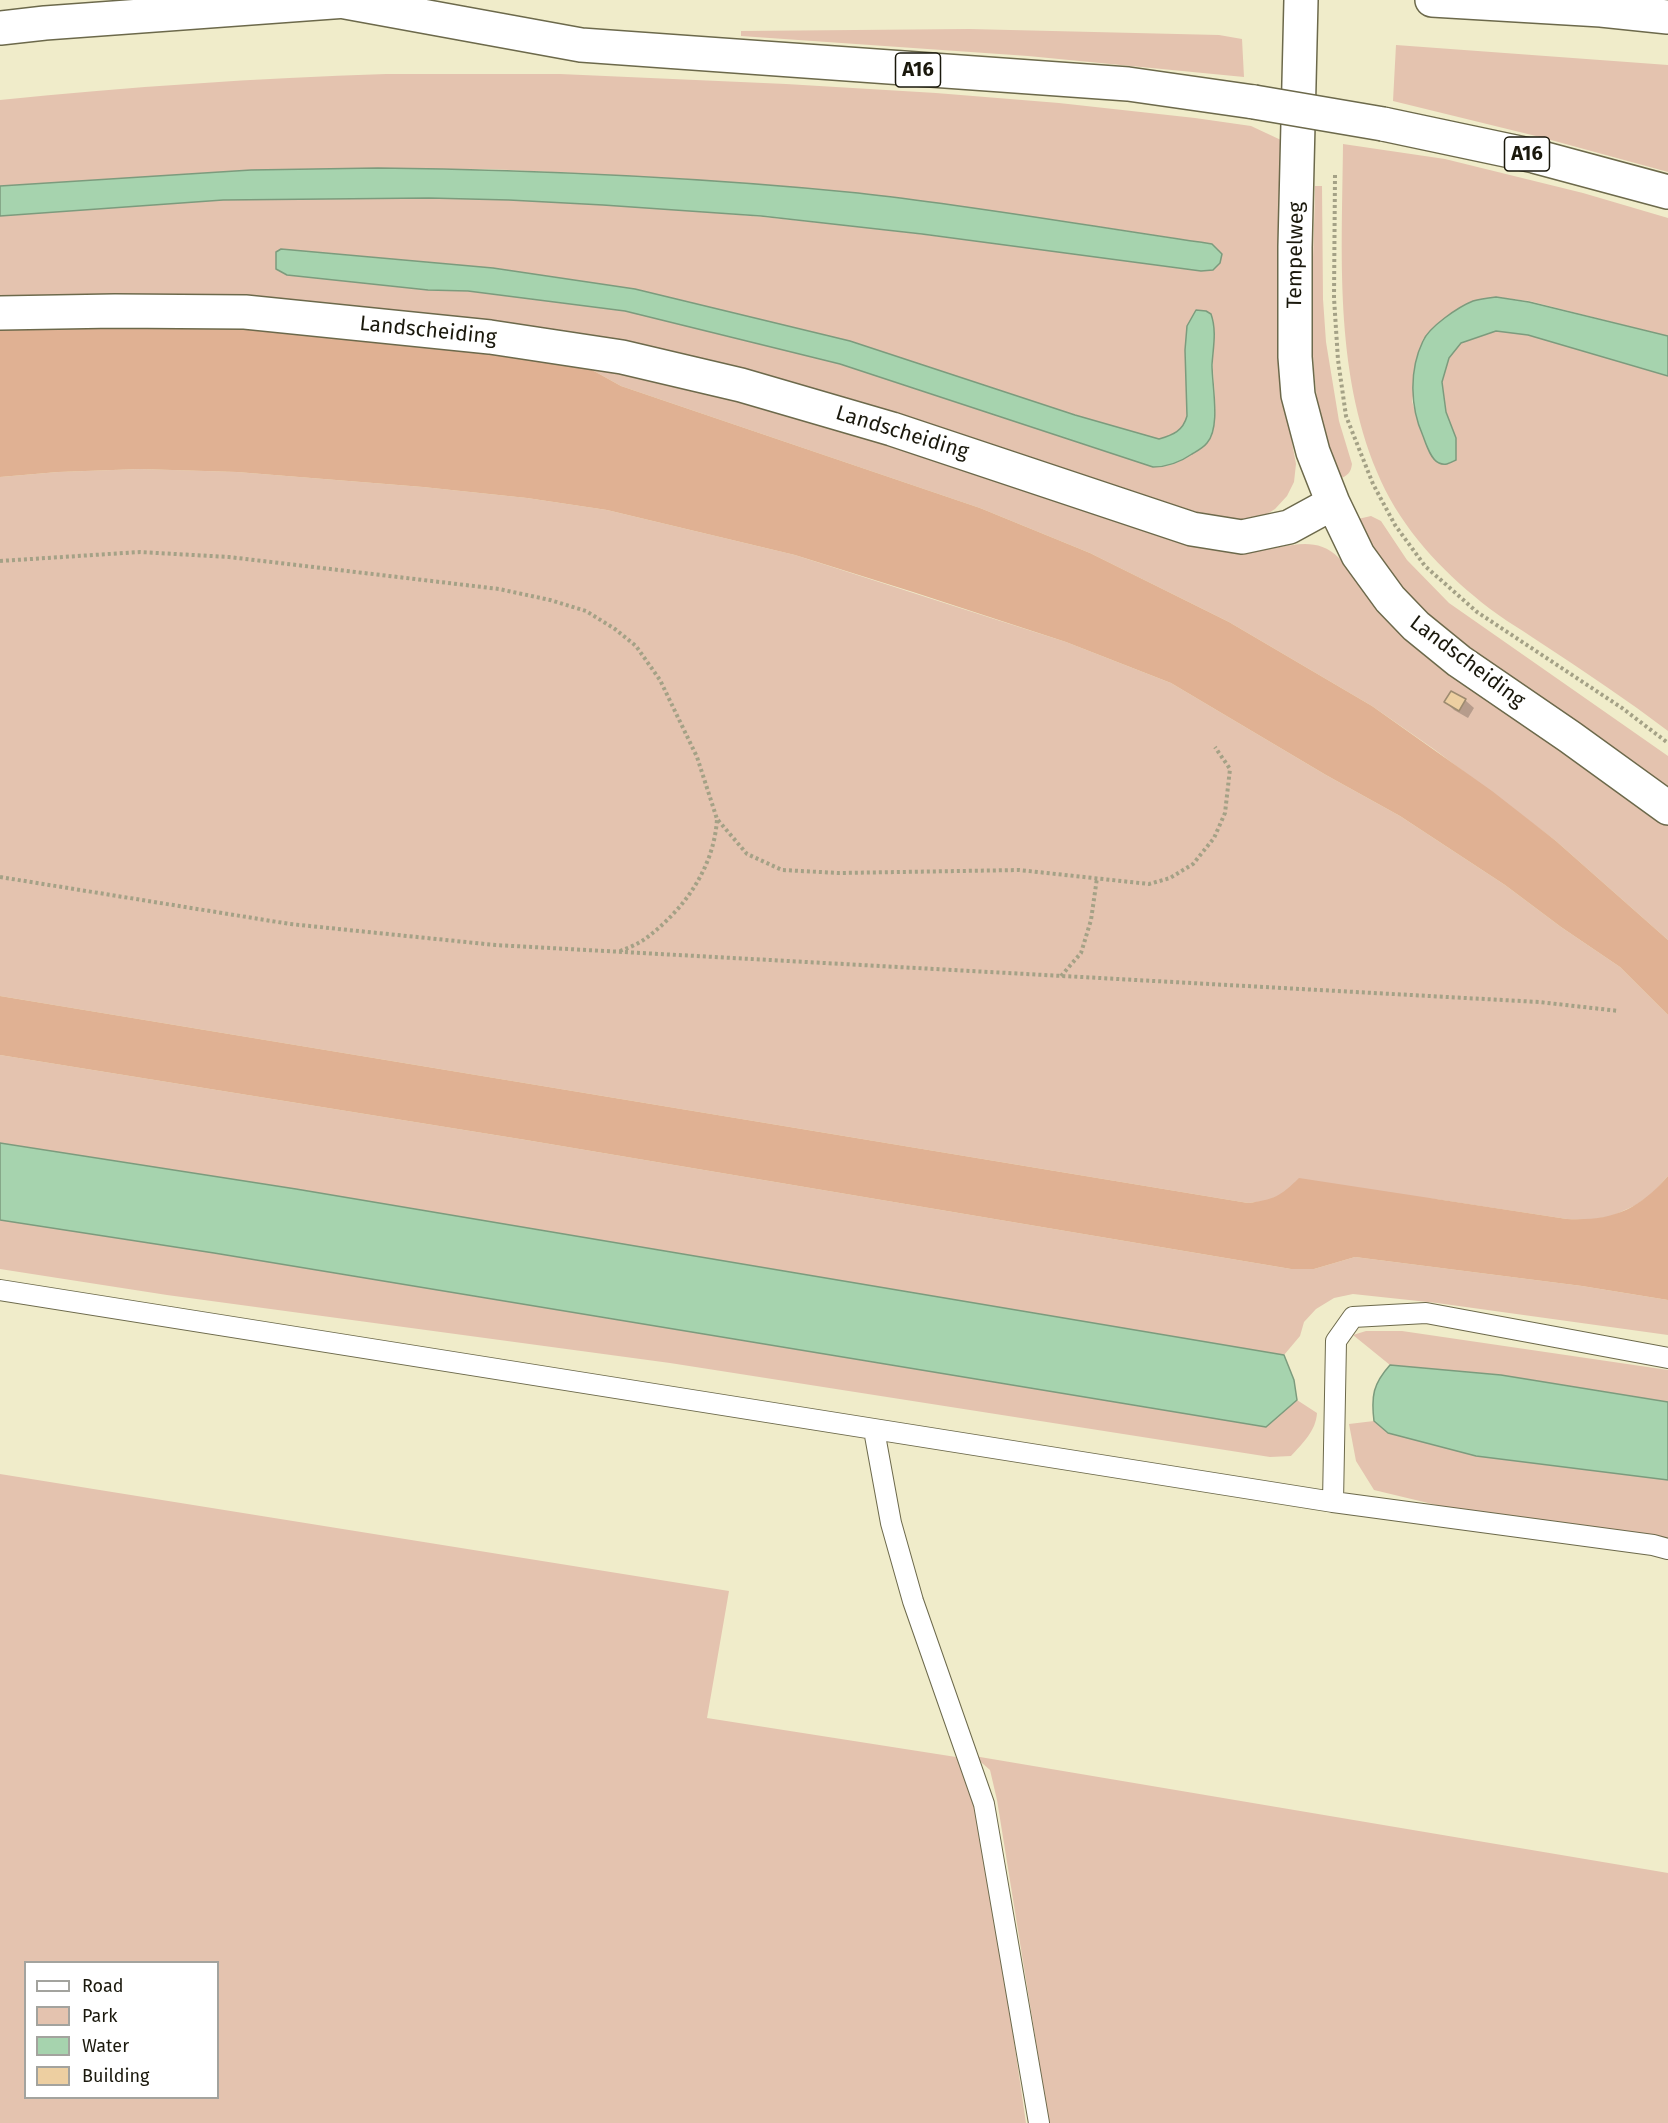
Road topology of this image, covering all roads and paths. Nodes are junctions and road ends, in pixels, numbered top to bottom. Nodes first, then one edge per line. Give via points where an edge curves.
1 (1301, 0) edge
2 (1432, 0) edge
3 (350, 1) edge
4 (1668, 17) edge
5 (0, 28) edge
6 (1335, 164) dead end
7 (1668, 192) edge
8 (0, 313) edge
9 (1333, 503) junction
10 (0, 561) edge
11 (1668, 743) edge
12 (1215, 747) dead end
13 (1668, 808) edge
14 (717, 819) junction
15 (0, 877) edge
16 (1097, 878) junction
17 (620, 951) junction
18 (1060, 976) junction
19 (1619, 1011) dead end
20 (0, 1290) edge
21 (1668, 1358) edge
22 (874, 1430) junction
23 (1333, 1502) junction
24 (1668, 1549) edge
25 (1039, 2123) edge

1 - 9 main road, Tempelweg via 1295,357 1298,395 1313,452
2 - 4 main road
3 - 5 main road, A16
3 - 7 main road, A16, bridge via 581,45 1128,84 1254,102 1534,156
6 - 11 path, Tempelweg via 1334,298 1346,416 1373,484 1395,525 1425,566 1478,612
8 - 9 main road, Landscheiding via 245,312 490,337 622,357 741,385 882,425 1192,529 1242,537 1289,527
9 - 13 main road, Landscheiding via 1358,555 1390,599 1416,626 1459,661
10 - 14 path via 140,552 229,556 499,589 586,611 636,646 660,680 697,757
12 - 16 path via 1230,769 1225,813 1214,838 1193,864 1170,878 1149,884
14 - 16 path via 747,854 782,870 1019,870
14 - 17 path via 716,840 706,868 680,908 644,940
15 - 17 path via 290,924 495,945
16 - 18 path via 1081,953
17 - 18 path
18 - 19 path via 1539,1002
20 - 22 lane
21 - 23 lane via 1426,1313 1353,1317 1336,1341
22 - 23 lane
22 - 25 lane via 891,1523 912,1601 984,1804
23 - 24 lane

